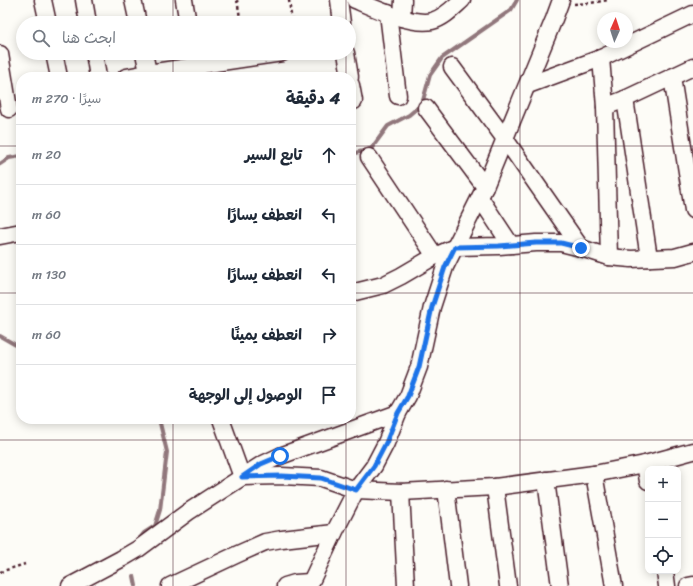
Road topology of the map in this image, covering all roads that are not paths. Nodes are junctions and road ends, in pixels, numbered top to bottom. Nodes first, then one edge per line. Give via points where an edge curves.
1 (44, 0) edge
2 (84, 0) edge
3 (133, 0) edge
4 (184, 0) edge
5 (339, 0) edge
6 (355, 0) edge
7 (404, 0) edge
8 (462, 0) edge
9 (560, 2) edge
10 (386, 10) edge
11 (693, 14) edge
12 (47, 16) edge
13 (87, 16) edge
14 (136, 16) edge
15 (187, 16) edge
16 (341, 16) edge
17 (0, 54) edge
18 (601, 58) junction
19 (55, 60) edge
20 (95, 60) edge
21 (145, 60) edge
22 (231, 60) edge
23 (347, 60) edge
24 (195, 65) edge
25 (452, 67) dead end
26 (693, 67) edge
27 (57, 72) edge
28 (97, 72) edge
29 (147, 72) edge
30 (162, 72) edge
31 (349, 72) edge
32 (672, 77) junction
33 (528, 85) junction
34 (398, 96) dead end
35 (625, 99) junction
36 (605, 107) junction
37 (10, 108) edge
38 (426, 108) dead end
39 (505, 138) junction
40 (369, 157) dead end
41 (482, 192) junction
42 (693, 210) edge
43 (16, 233) edge
44 (0, 236) edge
45 (511, 245) junction
46 (455, 247) junction
47 (581, 248) junction
48 (693, 252) edge
49 (435, 256) junction
50 (609, 257) junction
51 (649, 258) junction
52 (356, 292) edge
53 (398, 413) junction
54 (223, 424) edge
55 (693, 451) edge
56 (645, 464) joint
57 (594, 474) junction
58 (242, 477) junction
59 (546, 480) junction
60 (495, 487) junction
61 (446, 489) junction
62 (356, 490) junction
63 (401, 492) junction
64 (334, 533) junction
65 (665, 574) edge
66 (310, 584) edge
67 (693, 585) edge
68 (70, 586) edge
69 (170, 586) edge
70 (285, 586) edge
71 (406, 586) edge
72 (458, 586) edge
73 (508, 586) edge
74 (560, 586) edge
75 (614, 586) edge
76 (667, 586) edge
77 (688, 586) edge

1 - 12 street
2 - 13 street
3 - 14 street
4 - 15 street
5 - 16 street
6 - 10 street
7 - 10 street
8 - 10 street via 444,15 431,21 417,21
9 - 33 street
10 - 34 street
11 - 18 street
17 - 37 street
18 - 33 street
18 - 36 street
19 - 27 street
20 - 28 street
21 - 29 street
22 - 24 street
23 - 31 street
24 - 30 street
25 - 39 street
26 - 32 street
32 - 35 street
32 - 42 street
33 - 39 street
35 - 36 street
35 - 51 street
36 - 50 street
38 - 41 street
39 - 41 street
39 - 47 street
40 - 49 street
41 - 45 street
41 - 46 street
43 - 44 street
45 - 46 street
45 - 47 street via 561,243
46 - 49 street
46 - 53 street via 434,300 419,367 408,396
47 - 50 street
48 - 51 street via 675,257
49 - 52 street via 383,285
50 - 51 street
53 - 58 street via 280,456 261,464
53 - 62 street via 374,466
54 - 58 street
55 - 56 street
56 - 57 street
57 - 59 street
57 - 75 street
58 - 62 street via 321,478
58 - 68 street via 138,549
59 - 60 street
59 - 74 street
60 - 61 street
60 - 73 street
61 - 63 street
61 - 72 street
62 - 63 street
62 - 64 street
63 - 71 street
64 - 66 street
64 - 69 street via 265,542
65 - 76 street
66 - 70 street via 295,583
67 - 77 street

